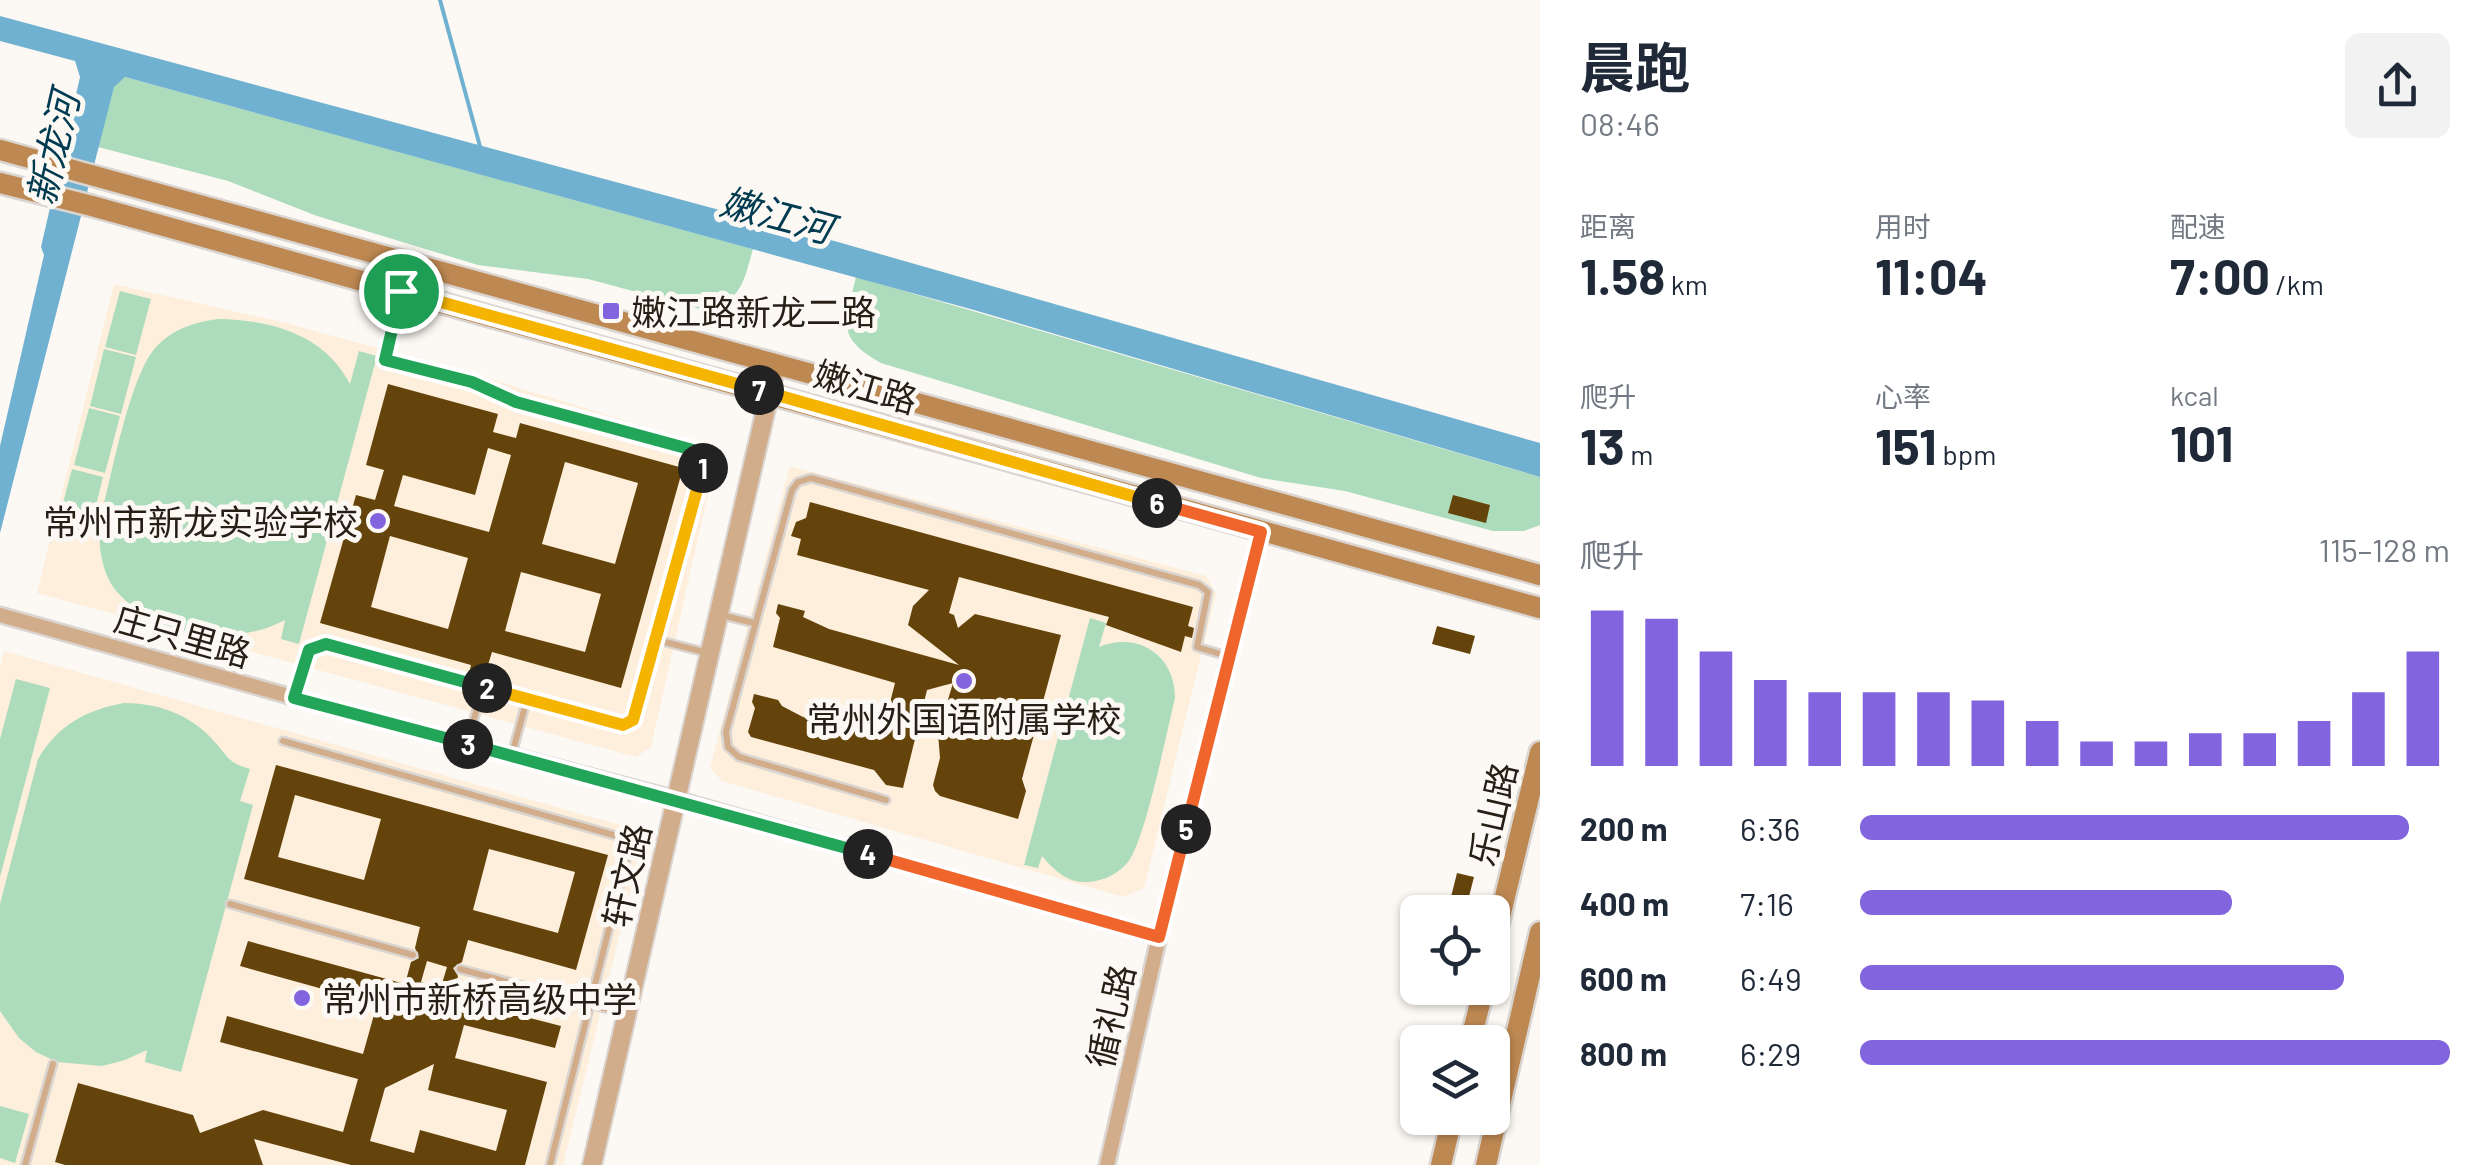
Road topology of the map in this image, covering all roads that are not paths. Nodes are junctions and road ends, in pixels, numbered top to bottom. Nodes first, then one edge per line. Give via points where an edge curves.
1 (4, 152) edge
2 (0, 185) edge
3 (401, 291) junction
4 (776, 365) junction
5 (769, 392) junction
6 (1261, 532) junction
7 (1540, 574) edge
8 (1540, 608) edge
9 (718, 614) junction
10 (0, 615) edge
11 (754, 623) junction
12 (657, 640) junction
13 (709, 653) junction
14 (1229, 656) junction
15 (483, 687) junction
16 (294, 698) junction
17 (527, 699) junction
18 (283, 742) dead end
19 (467, 744) junction
20 (1540, 752) edge
21 (512, 756) junction
22 (676, 799) junction
23 (886, 800) dead end
24 (1505, 895) edge
25 (230, 904) dead end
26 (1540, 932) edge
27 (1159, 937) junction
28 (413, 956) dead end
29 (460, 969) dead end
30 (590, 1004) junction
31 (628, 1014) junction
32 (53, 1064) dead end
33 (1448, 1135) edge
34 (24, 1165) edge
35 (550, 1165) edge
36 (592, 1165) edge
37 (1107, 1165) edge
38 (1441, 1165) edge
39 (1486, 1165) edge

1 - 2 street
1 - 4 main road, 嫩江路
2 - 3 main road, 嫩江路
3 - 5 main road, 嫩江路
3 - 12 lane via 385,360 693,450 703,462
4 - 5 street, 轩文路
4 - 7 main road, 嫩江路
5 - 6 main road, 嫩江路
5 - 9 street, 轩文路
6 - 8 main road, 嫩江路
6 - 14 street, 循礼路
9 - 11 lane
9 - 13 street, 轩文路
10 - 16 street, 庄只里路
11 - 14 lane via 792,490 810,478 1199,584 1208,602 1197,647
11 - 23 lane via 726,732 728,747 739,756
12 - 13 lane
12 - 17 lane via 638,709 623,725
13 - 22 street, 轩文路
14 - 27 street, 循礼路
15 - 16 lane via 326,644 309,650
15 - 17 lane
15 - 19 lane
16 - 19 street, 庄只里路
17 - 21 lane
18 - 30 lane via 624,838 628,848
19 - 21 street, 庄只里路
20 - 24 main road, 乐山路
21 - 22 street, 庄只里路
22 - 27 street, 庄只里路
22 - 31 street, 轩文路
25 - 28 lane
26 - 39 main road
27 - 37 street, 循礼路
29 - 30 lane
30 - 31 lane
30 - 35 lane
31 - 36 street, 轩文路
32 - 34 lane
33 - 38 main road

